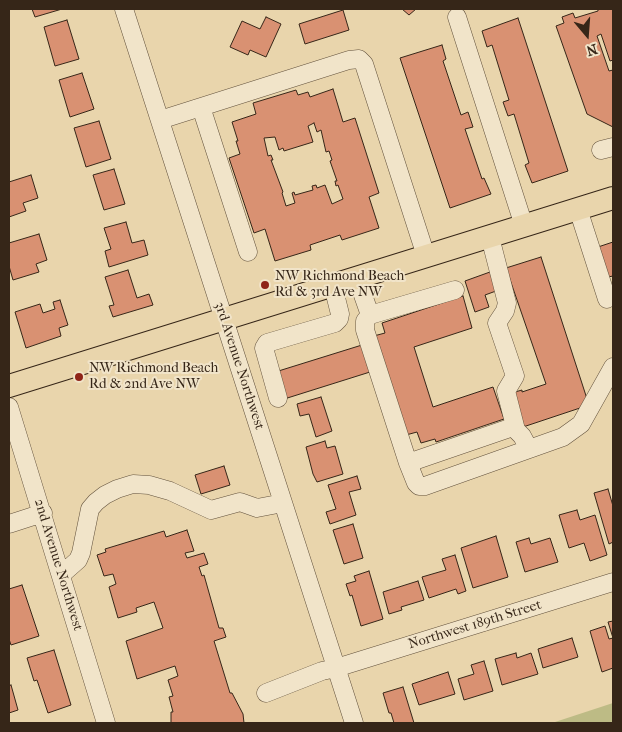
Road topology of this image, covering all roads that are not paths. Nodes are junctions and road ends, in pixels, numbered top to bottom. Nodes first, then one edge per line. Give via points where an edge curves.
1 (124, 9) edge
2 (457, 17) dead end
3 (200, 107) junction
4 (160, 120) junction
5 (613, 198) edge
6 (578, 209) junction
7 (524, 226) junction
8 (490, 236) junction
9 (248, 252) dead end
10 (426, 256) junction
11 (357, 278) junction
12 (333, 286) junction
13 (455, 290) dead end
14 (611, 304) edge
15 (370, 315) junction
16 (224, 320) junction
17 (613, 367) edge
18 (9, 386) edge
19 (278, 398) dead end
20 (9, 406) edge
21 (506, 430) dead end
22 (529, 449) junction
23 (408, 463) junction
24 (283, 502) junction
25 (43, 513) junction
26 (9, 524) edge
27 (61, 575) junction
28 (613, 582) edge
29 (336, 668) junction
30 (266, 693) dead end
31 (106, 723) edge
32 (354, 723) edge

1 - 4 street, 3rd Avenue Northwest
2 - 7 street
3 - 4 street
3 - 9 street
3 - 10 street via 359,59 364,64
4 - 16 street, 3rd Avenue Northwest
5 - 6 main road
6 - 7 main road
6 - 14 street
7 - 8 main road
8 - 10 main road
8 - 22 street via 507,303 497,323 514,376 506,391 516,430
10 - 11 main road
11 - 12 main road
11 - 15 street
12 - 16 main road
12 - 19 street via 339,319 267,343 264,348
13 - 15 street
15 - 23 street via 365,321 365,330
16 - 18 main road
16 - 24 street, 3rd Avenue Northwest
17 - 22 street via 582,424 563,437
20 - 25 street, 2nd Avenue Northwest
21 - 23 street
22 - 23 street via 425,486 416,483
24 - 27 street via 257,508 240,502 210,510 170,491 132,484 105,495 90,509 78,560
24 - 29 street, 3rd Avenue Northwest
25 - 26 street
25 - 27 street, 2nd Avenue Northwest
27 - 31 street, 2nd Avenue Northwest
28 - 29 street, Northwest 189th Street
29 - 30 street, Northwest 189th Street
29 - 32 street, 3rd Avenue Northwest

